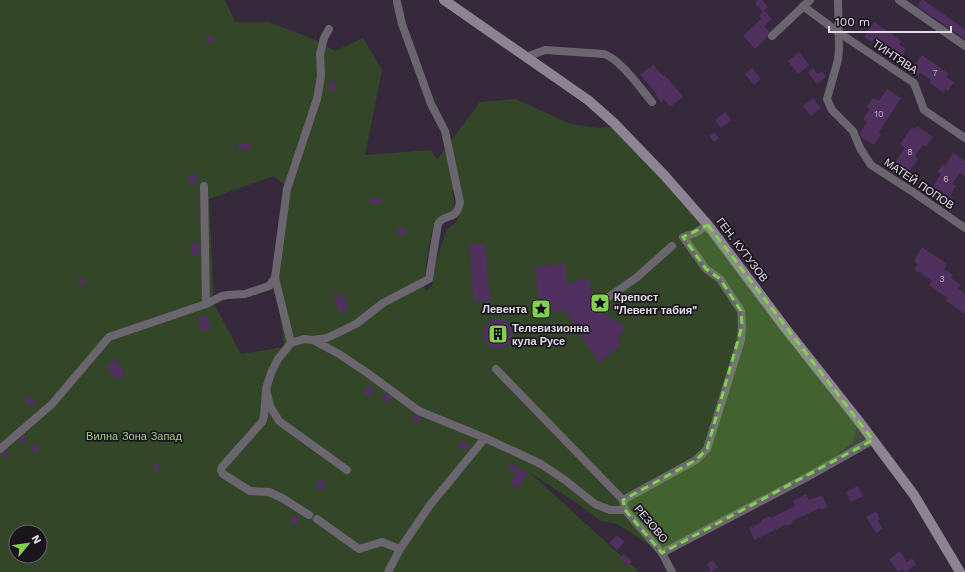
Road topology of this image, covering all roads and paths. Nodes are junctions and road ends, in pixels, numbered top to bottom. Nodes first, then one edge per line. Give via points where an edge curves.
1 (444, 0) edge
2 (810, 0) edge
3 (838, 0) edge
4 (899, 0) edge
5 (397, 2) dead end
6 (803, 6) junction
7 (329, 29) dead end
8 (838, 32) junction
9 (772, 36) dead end
10 (965, 46) edge
11 (526, 57) junction
12 (652, 102) dead end
13 (965, 138) edge
14 (204, 186) dead end
15 (708, 225) junction
16 (965, 228) edge
17 (672, 246) dead end
18 (275, 278) junction
19 (206, 304) junction
20 (597, 305) dead end
21 (314, 340) junction
22 (291, 343) junction
23 (496, 369) dead end
24 (266, 389) junction
25 (485, 438) junction
26 (873, 440) junction
27 (0, 449) edge
28 (347, 470) dead end
29 (623, 500) junction
30 (625, 510) junction
31 (309, 515) dead end
32 (317, 519) dead end
33 (400, 549) junction
34 (662, 553) junction
35 (670, 571) edge
36 (388, 572) edge
37 (960, 572) edge

1 - 11 street, ГЕН. КУТУЗОВ
2 - 6 street
3 - 8 street, МАТЕЙ ПОПОВ
4 - 10 street
5 - 21 street via 402,24 431,104 445,131 460,202 459,209 453,216 438,224 429,279 383,303 356,324 327,338
6 - 8 street, ТИНТЯВА
6 - 9 street
7 - 18 street via 320,54 317,99 287,189
8 - 13 street, ТИНТЯВА via 914,83 924,110
8 - 16 street, МАТЕЙ ПОПОВ via 838,60 827,98 832,110 853,132 871,165
11 - 12 street via 545,50 611,56
11 - 15 street, ГЕН. КУТУЗОВ via 583,97 614,123
14 - 19 street
15 - 26 street, ГЕН. КУТУЗОВ
15 - 29 street via 683,237 706,269 720,279 741,311 741,340 707,449 696,460
17 - 20 street via 636,278
18 - 19 street via 269,286 245,294 228,295
18 - 22 street
19 - 27 street via 109,337 52,404
21 - 22 street via 304,339
21 - 25 street via 360,368 420,411
22 - 24 street via 278,358 270,373
23 - 29 street, РЕЗОВО
24 - 28 street via 270,406 279,421
24 - 31 street via 262,422 221,470 223,474 250,491 269,492
25 - 30 street via 541,464 595,504 610,510
25 - 33 street via 430,505
26 - 34 street, РЕЗОВО
26 - 37 street, ГЕН. КУТУЗОВ via 914,495
29 - 30 street, РЕЗОВО
30 - 34 street, РЕЗОВО
32 - 33 street via 358,549 382,542
33 - 36 street
34 - 35 street

